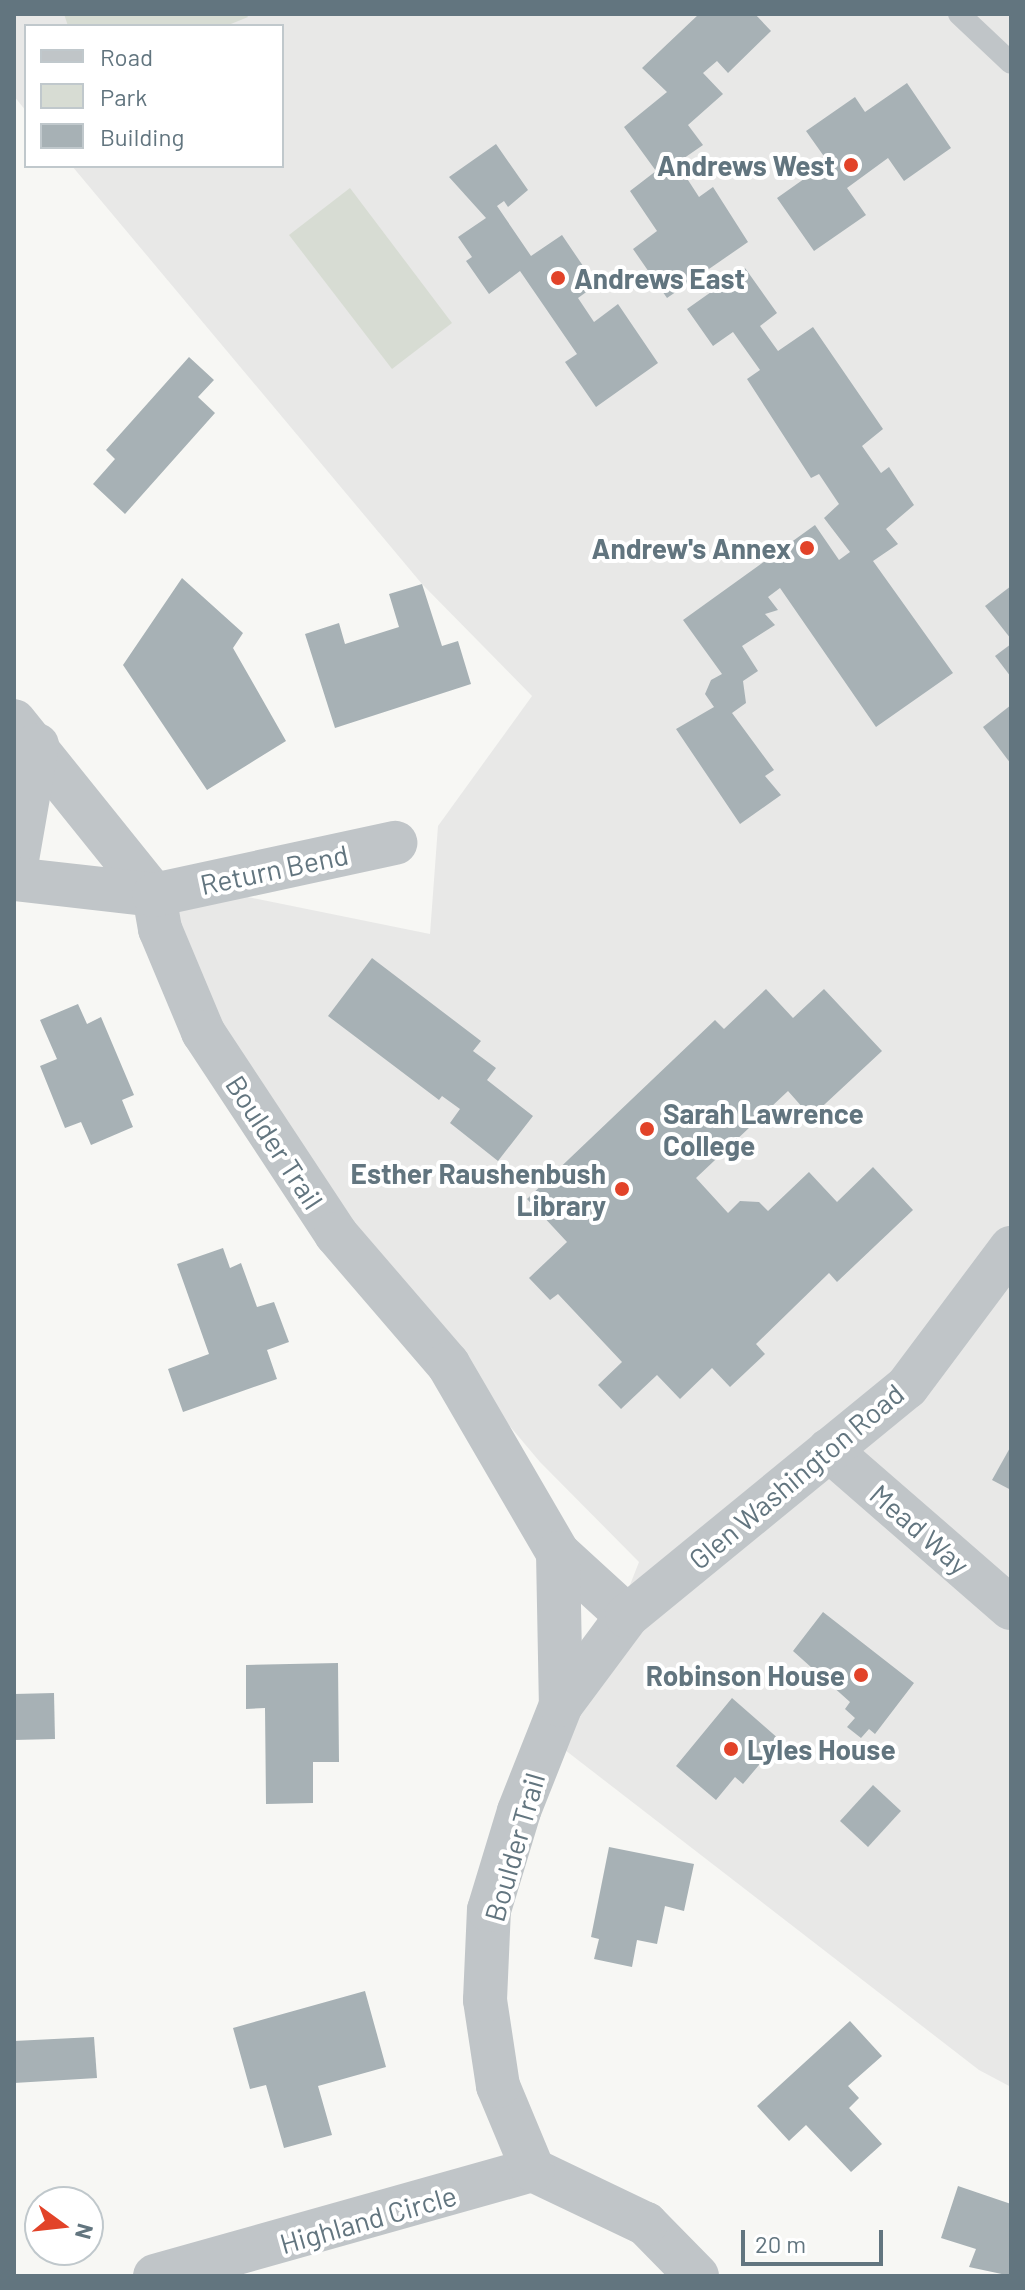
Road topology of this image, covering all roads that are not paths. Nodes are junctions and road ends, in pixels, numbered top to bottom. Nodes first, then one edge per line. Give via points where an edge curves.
1 (959, 14) edge
2 (1011, 63) edge
3 (26, 733) edge
4 (395, 843) dead end
5 (14, 878) edge
6 (154, 895) junction
7 (1011, 1248) edge
8 (829, 1450) junction
9 (558, 1553) junction
10 (1011, 1608) edge
11 (627, 1616) junction
12 (561, 1705) junction
13 (533, 2170) junction
14 (155, 2276) edge
15 (697, 2276) edge

1 - 2 lane
3 - 5 street
3 - 6 street, Boulder Trail
4 - 6 street, Return Bend
5 - 6 street, Return Bend
6 - 9 street, Boulder Trail via 160,929 203,1032 336,1234 448,1364
7 - 8 street, Glen Washington Road via 907,1387
8 - 10 street, Mead Way
8 - 11 street, Glen Washington Road
9 - 11 street, Boulder Trail
9 - 12 street, Boulder Trail
11 - 12 street, Boulder Trail
12 - 13 street, Boulder Trail via 519,1811 489,1910 485,2000 498,2086
13 - 14 street, Highland Circle
13 - 15 street via 646,2224

